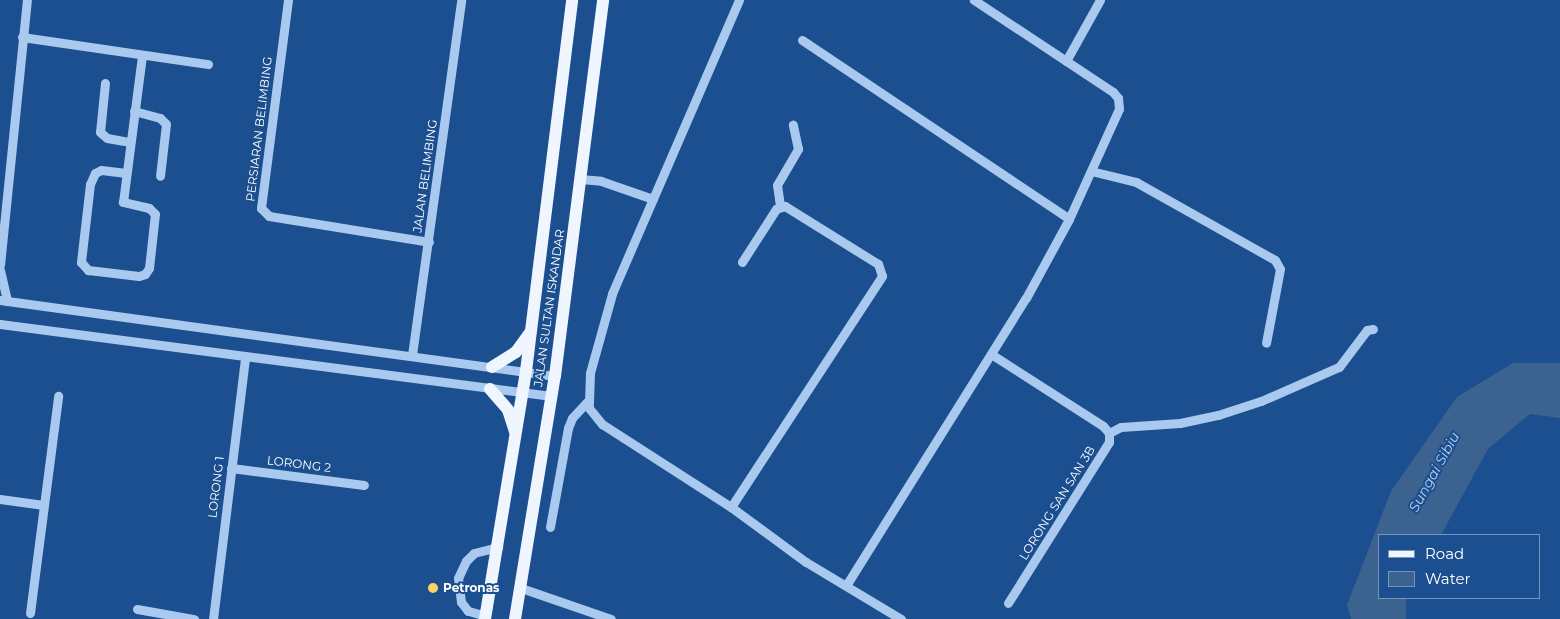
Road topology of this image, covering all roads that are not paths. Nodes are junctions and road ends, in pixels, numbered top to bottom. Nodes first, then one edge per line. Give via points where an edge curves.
1 (26, 0) edge
2 (288, 0) edge
3 (462, 0) edge
4 (572, 0) edge
5 (603, 0) edge
6 (739, 0) edge
7 (974, 0) edge
8 (1100, 0) edge
9 (22, 37) junction
10 (802, 40) dead end
11 (142, 56) junction
12 (1066, 61) junction
13 (208, 64) dead end
14 (105, 83) dead end
15 (134, 111) junction
16 (794, 125) dead end
17 (129, 142) junction
18 (1091, 171) junction
19 (126, 173) junction
20 (160, 176) dead end
21 (580, 179) junction
22 (653, 200) junction
23 (780, 206) junction
24 (1069, 219) junction
25 (429, 242) junction
26 (742, 262) dead end
27 (0, 265) edge
28 (0, 270) edge
29 (3, 300) edge
30 (0, 324) edge
31 (1373, 329) dead end
32 (531, 330) junction
33 (1266, 343) dead end
34 (991, 354) junction
35 (412, 355) junction
36 (245, 357) junction
37 (492, 367) junction
38 (526, 371) junction
39 (555, 376) junction
40 (490, 389) junction
41 (523, 392) junction
42 (58, 396) dead end
43 (551, 396) junction
44 (588, 402) junction
45 (1109, 433) junction
46 (516, 437) junction
47 (231, 468) junction
48 (364, 485) dead end
49 (0, 499) edge
50 (44, 506) junction
51 (731, 507) junction
52 (550, 527) dead end
53 (498, 547) junction
54 (847, 584) junction
55 (521, 588) junction
56 (1008, 603) dead end
57 (137, 609) dead end
58 (30, 613) dead end
59 (486, 618) edge
60 (194, 619) edge
61 (212, 619) edge
62 (515, 619) edge
63 (611, 619) edge
64 (901, 619) edge

1 - 9 street
2 - 25 street, PERSIARAN BELIMBING via 261,208 269,216
3 - 25 street, JALAN BELIMBING
4 - 32 main road, JALAN SULTAN ISKANDAR
5 - 21 main road, JALAN SULTAN ISKANDAR
6 - 22 street
7 - 12 street
8 - 12 street
9 - 11 street
9 - 27 street
10 - 24 street
11 - 13 street
11 - 15 street
12 - 18 street via 1118,98 1119,109
14 - 17 street via 100,132 107,138
15 - 17 street
15 - 20 street via 160,118 166,124
16 - 23 street via 798,149 777,185
17 - 19 street
18 - 24 street
18 - 33 street via 1121,177 1158,193 1274,260 1280,269
19 - 19 street via 100,170 90,184 81,262 88,270 139,276 146,274 149,268 156,214 149,208 123,202
21 - 22 street via 601,181
21 - 39 main road, JALAN SULTAN ISKANDAR
22 - 44 street via 612,294 590,373
23 - 26 street
23 - 51 street via 878,264 882,276
24 - 34 street
25 - 35 street, JALAN BELIMBING
28 - 29 street
29 - 35 street
30 - 36 street
31 - 45 street via 1367,330 1348,359 1334,370 1260,402 1180,423 1121,427
32 - 37 main road via 516,352
32 - 38 main road, JALAN SULTAN ISKANDAR
34 - 45 street
34 - 54 street
35 - 37 street
36 - 40 street
36 - 47 street, LORONG 1
37 - 38 street
38 - 39 street
38 - 41 main road, JALAN SULTAN ISKANDAR
39 - 43 main road, JALAN SULTAN ISKANDAR
40 - 41 street
40 - 46 main road via 508,410
41 - 43 street
41 - 46 main road, JALAN SULTAN ISKANDAR
42 - 50 street
43 - 55 main road, JALAN SULTAN ISKANDAR
44 - 51 street via 602,424
44 - 52 street via 572,418 568,428
45 - 56 street, LORONG SAN SAN 3B via 1109,442
46 - 53 main road, JALAN SULTAN ISKANDAR
47 - 48 street, LORONG 2
47 - 61 street, LORONG 1
49 - 50 street
50 - 58 street
51 - 54 street via 806,562
53 - 59 main road, JALAN SULTAN ISKANDAR
53 - 59 street via 474,553 458,578 461,602 468,611
54 - 64 street
55 - 62 main road, JALAN SULTAN ISKANDAR
55 - 63 street
57 - 60 street

